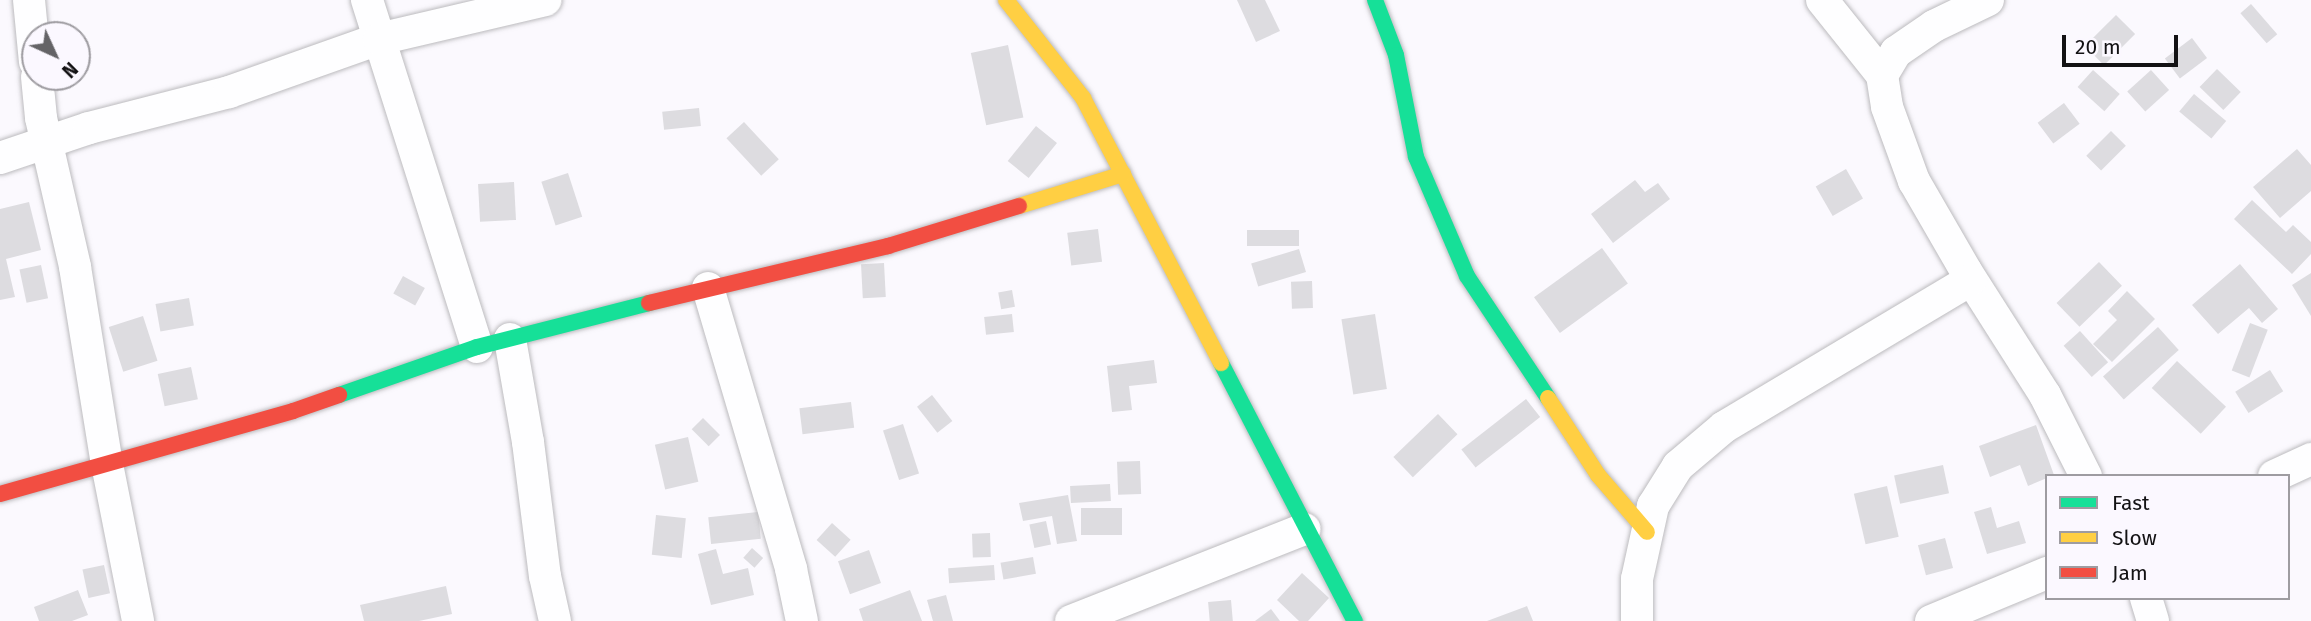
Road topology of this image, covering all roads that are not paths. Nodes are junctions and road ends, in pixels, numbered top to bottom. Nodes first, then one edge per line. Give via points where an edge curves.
1 (29, 0) edge
2 (367, 0) edge
3 (545, 0) edge
4 (1006, 0) edge
5 (1375, 0) edge
6 (1822, 0) edge
7 (1988, 0) edge
8 (31, 21) edge
9 (379, 39) junction
10 (1882, 75) junction
11 (39, 91) edge
12 (46, 141) junction
13 (0, 158) edge
14 (1123, 174) junction
15 (1971, 280) junction
16 (708, 288) junction
17 (510, 339) junction
18 (477, 348) junction
19 (2311, 459) edge
20 (107, 464) junction
21 (2085, 474) edge
22 (2278, 474) edge
23 (0, 494) edge
24 (1305, 529) junction
25 (1647, 531) junction
26 (2045, 574) edge
27 (2147, 600) edge
28 (138, 621) edge
29 (555, 621) edge
30 (802, 621) edge
31 (1071, 621) edge
32 (1355, 621) edge
33 (1637, 621) edge
34 (1931, 621) edge
35 (2153, 621) edge

1 - 8 street
2 - 9 street
3 - 9 street
4 - 14 street via 1083,97
5 - 25 street via 1396,55 1416,157 1467,276 1598,475
6 - 10 street
7 - 10 street via 1934,26 1896,52
9 - 12 street via 229,92
9 - 18 street
10 - 15 street via 1887,107 1914,181
11 - 12 street
12 - 13 street
12 - 20 street via 75,267
14 - 16 street via 888,246
14 - 24 street
15 - 21 street via 2045,395
15 - 25 street via 1724,427 1678,466 1653,506
16 - 17 street
16 - 30 street via 791,569
17 - 18 street
17 - 29 street
18 - 20 street via 293,411
19 - 22 street
20 - 23 street
20 - 28 street
24 - 31 street
24 - 32 street
25 - 33 street via 1637,579
26 - 34 street
27 - 35 street

